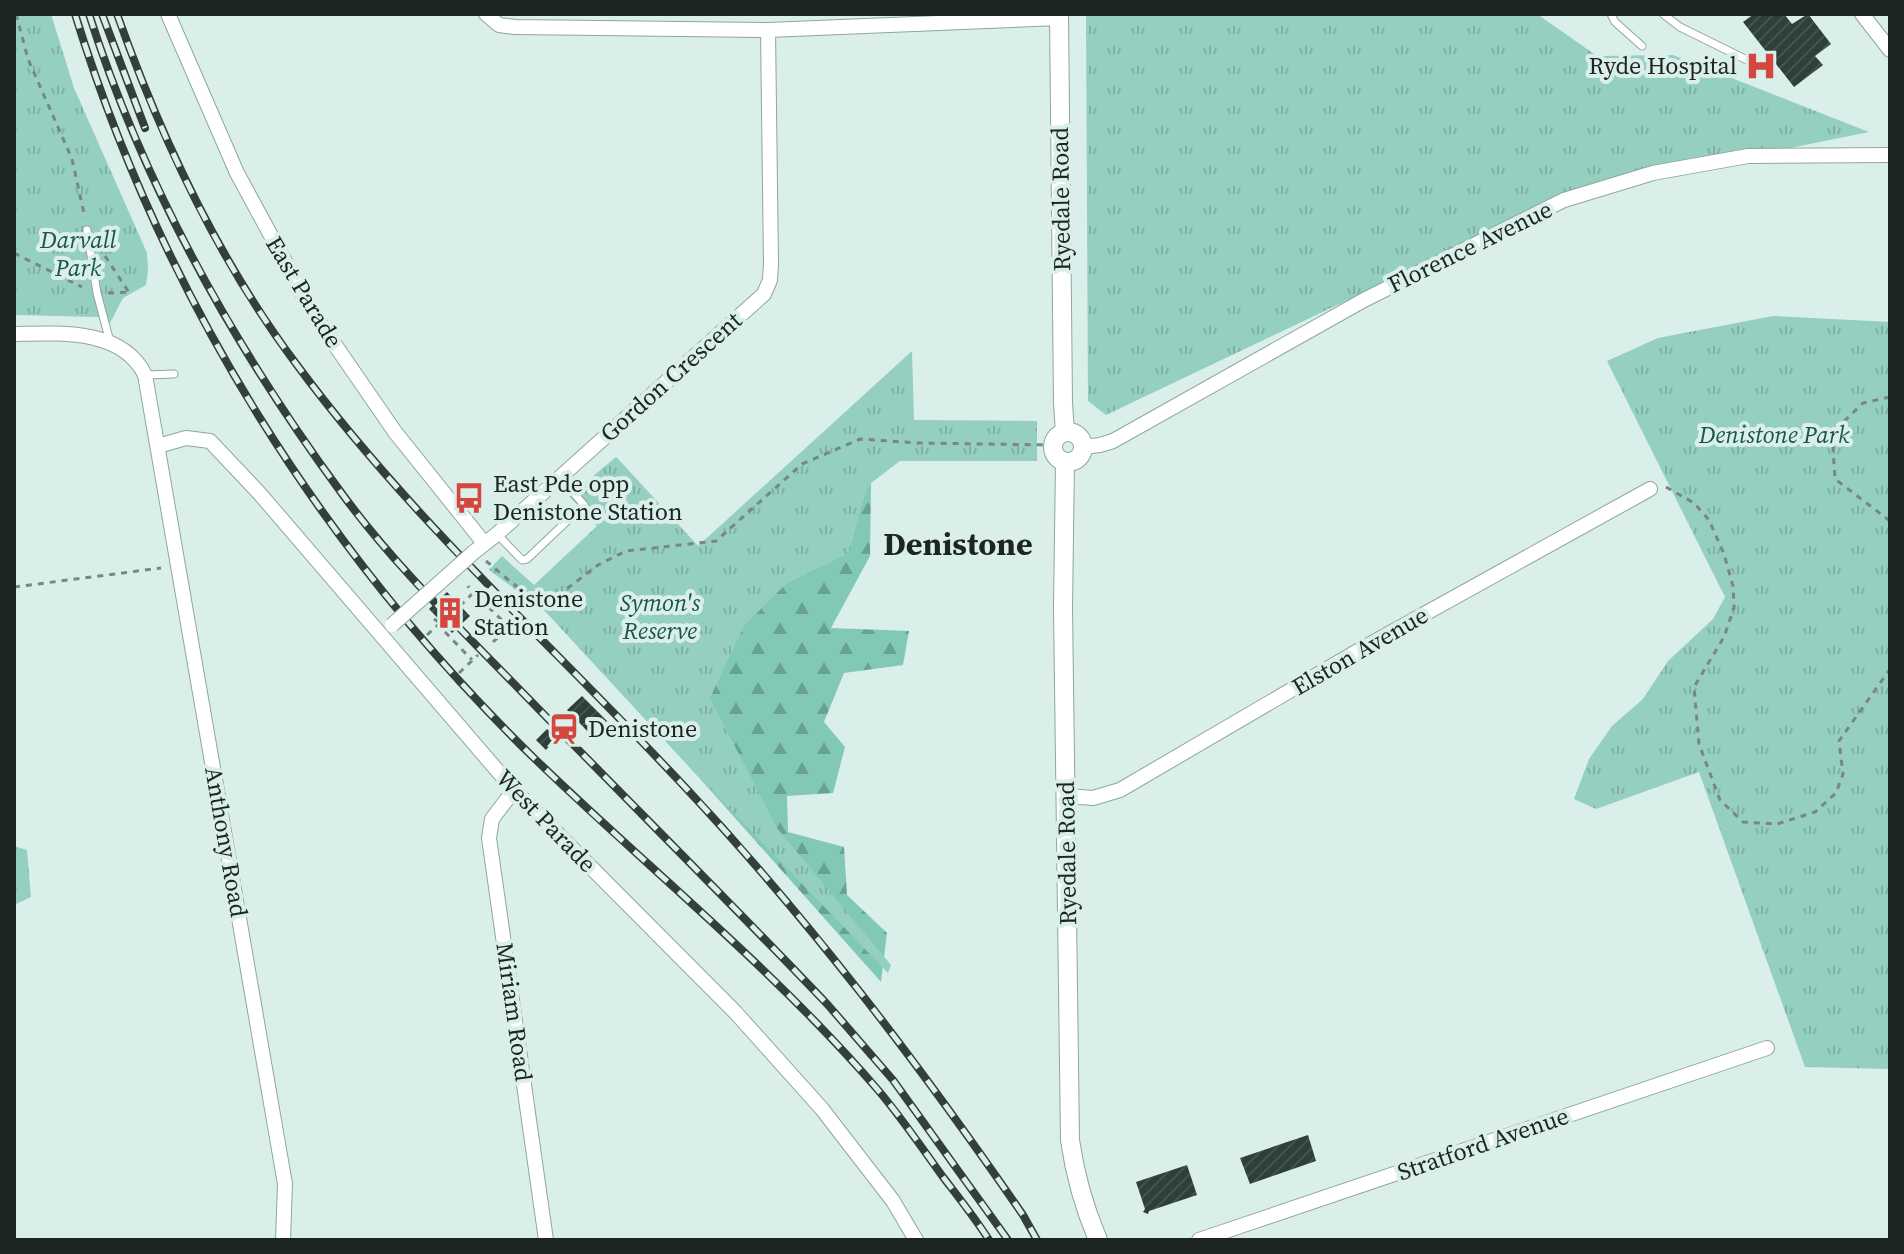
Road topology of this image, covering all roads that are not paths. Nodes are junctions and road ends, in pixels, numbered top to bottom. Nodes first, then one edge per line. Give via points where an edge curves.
1 (168, 14) edge
2 (486, 14) edge
3 (1611, 14) edge
4 (1663, 14) edge
5 (1862, 14) edge
6 (1059, 16) edge
7 (768, 30) junction
8 (1642, 46) dead end
9 (1890, 50) edge
10 (1755, 64) dead end
11 (1890, 155) edge
12 (87, 230) road end
13 (14, 334) edge
14 (110, 344) junction
15 (174, 374) dead end
16 (145, 375) junction
17 (1059, 438) junction
18 (158, 446) junction
19 (1083, 447) junction
20 (1065, 462) junction
21 (560, 477) junction
22 (1650, 489) road end
23 (485, 543) junction
24 (380, 636) junction
25 (514, 790) junction
26 (1067, 796) junction
27 (1767, 1048) dead end
28 (283, 1240) edge
29 (546, 1240) edge
30 (916, 1240) edge
31 (1098, 1240) edge
32 (1199, 1240) edge

1 - 23 street, East Parade via 237,173 313,313 395,432
2 - 7 street via 499,25 515,27
3 - 8 lane
4 - 10 lane
5 - 9 street
6 - 7 street
6 - 17 street, Ryedale Road
7 - 21 street, Gordon Crescent via 771,264 764,294
11 - 19 street, Florence Avenue via 1748,156 1653,173 1564,200 1364,300 1113,441
12 - 14 lane
13 - 14 street via 76,333
14 - 16 street via 128,353
15 - 16 lane
16 - 18 street, Anthony Road
17 - 19 street via 1075,434
17 - 20 street via 1057,458
18 - 24 street, West Parade via 186,438 210,441
18 - 28 street, Anthony Road via 285,1184
19 - 20 street via 1075,460
20 - 26 street, Ryedale Road
21 - 23 street, Gordon Crescent
21 - 23 lane via 583,507 527,559
22 - 26 street, Elston Avenue via 1120,790 1093,798
23 - 24 street, Gordon Crescent, bridge
24 - 25 street, West Parade
25 - 29 street, Miriam Road via 492,819 489,838
25 - 30 street, West Parade via 736,1013 822,1109 893,1201
26 - 31 street, Ryedale Road via 1070,1140 1075,1176
27 - 32 street, Stratford Avenue

